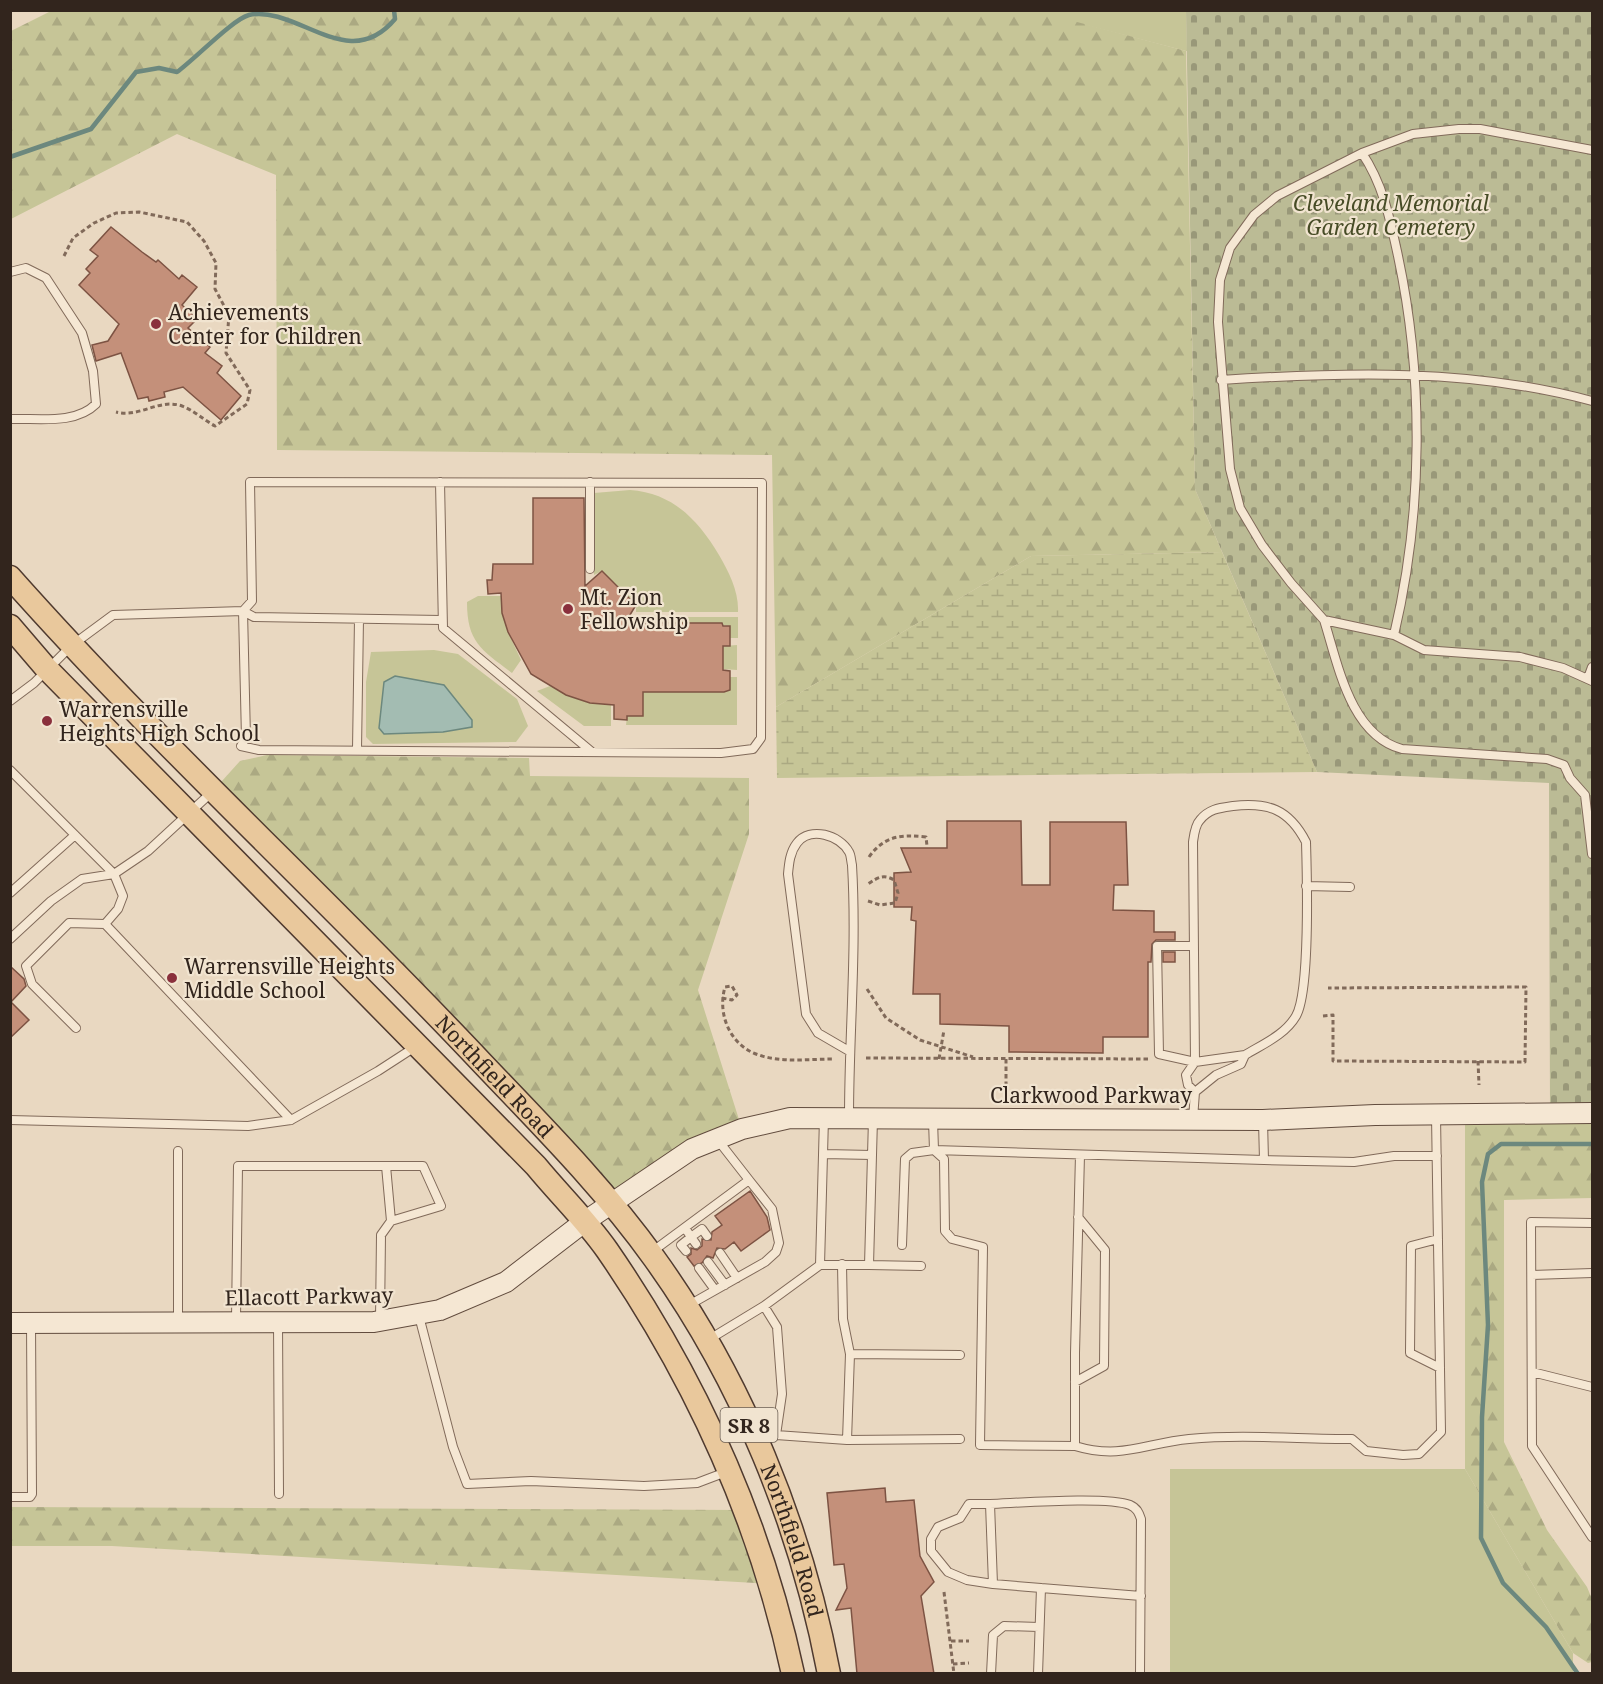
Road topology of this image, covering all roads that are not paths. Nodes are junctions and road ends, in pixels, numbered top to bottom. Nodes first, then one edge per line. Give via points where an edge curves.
1 (1593, 150) edge
2 (1362, 153) junction
3 (10, 273) edge
4 (1413, 374) junction
5 (1221, 381) junction
6 (1593, 401) edge
7 (10, 419) edge
8 (440, 482) junction
9 (590, 482) junction
10 (590, 569) dead end
11 (10, 577) edge
12 (243, 611) junction
13 (359, 619) junction
14 (441, 620) junction
15 (1324, 620) junction
16 (10, 626) edge
17 (1394, 635) junction
18 (71, 646) junction
19 (1593, 667) edge
20 (46, 668) junction
21 (1590, 679) edge
22 (10, 701) edge
23 (357, 749) junction
24 (592, 752) junction
25 (10, 770) edge
26 (213, 791) junction
27 (191, 814) junction
28 (75, 835) junction
29 (1593, 854) edge
30 (114, 874) junction
31 (1306, 886) junction
32 (1350, 887) dead end
33 (10, 893) edge
34 (105, 924) junction
35 (10, 939) edge
36 (1194, 946) junction
37 (76, 1028) dead end
38 (418, 1045) junction
39 (849, 1051) junction
40 (1245, 1055) junction
41 (1195, 1062) junction
42 (1195, 1092) junction
43 (1593, 1113) edge
44 (1436, 1114) junction
45 (824, 1117) junction
46 (849, 1117) junction
47 (873, 1118) junction
48 (933, 1118) junction
49 (1193, 1119) junction
50 (10, 1120) edge
51 (291, 1120) junction
52 (1263, 1120) junction
53 (716, 1138) junction
54 (934, 1150) junction
55 (178, 1151) dead end
56 (824, 1154) junction
57 (872, 1155) junction
58 (1080, 1155) junction
59 (1437, 1156) junction
60 (1264, 1160) junction
61 (386, 1166) junction
62 (749, 1180) junction
63 (612, 1203) junction
64 (1078, 1217) junction
65 (391, 1221) junction
66 (584, 1222) junction
67 (1593, 1223) edge
68 (685, 1228) junction
69 (707, 1236) dead end
70 (1438, 1239) junction
71 (693, 1241) junction
72 (902, 1245) dead end
73 (686, 1251) dead end
74 (650, 1253) junction
75 (720, 1253) dead end
76 (708, 1262) dead end
77 (842, 1264) junction
78 (820, 1265) junction
79 (869, 1265) junction
80 (921, 1266) dead end
81 (699, 1269) dead end
82 (1593, 1273) edge
83 (1532, 1275) junction
84 (737, 1278) junction
85 (725, 1285) junction
86 (715, 1290) junction
87 (764, 1306) junction
88 (685, 1307) junction
89 (419, 1316) junction
90 (380, 1321) junction
91 (31, 1322) junction
92 (178, 1322) junction
93 (236, 1322) junction
94 (278, 1322) junction
95 (10, 1323) edge
96 (706, 1341) junction
97 (850, 1354) junction
98 (960, 1355) dead end
99 (1440, 1368) junction
100 (1532, 1372) junction
101 (1075, 1382) junction
102 (1593, 1386) edge
103 (767, 1439) junction
104 (960, 1439) dead end
105 (847, 1440) junction
106 (1075, 1446) junction
107 (731, 1470) junction
108 (279, 1494) dead end
109 (10, 1497) edge
110 (990, 1504) junction
111 (1593, 1537) edge
112 (993, 1584) junction
113 (1041, 1588) junction
114 (1141, 1596) junction
115 (1039, 1627) junction
116 (794, 1674) edge
117 (829, 1674) edge
118 (991, 1674) edge
119 (1038, 1674) edge
120 (1140, 1674) edge

1 - 2 lane via 1480,129 1459,129 1413,134
2 - 4 lane via 1380,186 1394,237 1411,329
2 - 5 lane via 1277,196 1254,215 1230,248 1220,280
3 - 7 lane via 26,268 46,278 82,333 93,371 96,404 75,417
4 - 5 lane via 1299,375
4 - 6 lane via 1500,382
4 - 17 lane via 1415,497
5 - 15 lane via 1230,469 1240,508 1262,545
8 - 9 lane
8 - 12 lane via 250,482 252,601
8 - 14 lane
9 - 10 lane
9 - 24 lane via 762,483 763,608 761,738 753,749 721,753
11 - 18 main road, Northfield Road / SR 8
12 - 13 lane via 255,617
12 - 18 lane via 113,615
12 - 23 lane via 246,738 241,746 258,750
13 - 14 lane
13 - 23 lane
14 - 24 lane via 443,628 476,657
15 - 17 lane
15 - 29 lane via 1354,706 1380,738 1402,749 1547,759 1564,765 1585,795
16 - 20 main road, Northfield Road / SR 8
17 - 21 lane via 1424,650 1520,657
18 - 20 lane
18 - 26 main road, Northfield Road / SR 8
19 - 21 lane
20 - 22 lane
20 - 27 main road, Northfield Road / SR 8
23 - 24 lane
25 - 28 lane
26 - 27 lane
26 - 63 main road, Northfield Road / SR 8 via 452,1030
27 - 30 lane
27 - 38 main road, Northfield Road / SR 8
28 - 30 lane
28 - 33 lane
30 - 34 lane via 123,896
30 - 35 lane via 82,879
31 - 32 lane
31 - 36 lane via 1306,842 1298,827 1279,811 1264,805 1212,809 1198,822 1193,842
31 - 40 lane via 1304,992 1296,1016 1280,1035
34 - 37 lane via 69,923 26,966 32,984
34 - 51 lane
36 - 41 lane
36 - 41 lane via 1157,946 1159,1054
38 - 51 lane
38 - 66 main road, Northfield Road / SR 8 via 536,1166
39 - 39 lane via 854,1005 852,865 840,841 827,834 811,835 798,841 790,856 788,874 806,1014 818,1033
39 - 46 lane
40 - 41 lane
40 - 42 lane via 1241,1064 1216,1075
41 - 42 lane via 1186,1075
42 - 49 lane
43 - 44 street, Clarkwood Parkway
44 - 52 street, Clarkwood Parkway
44 - 59 lane
45 - 46 street, Clarkwood Parkway
45 - 53 street, Clarkwood Parkway via 790,1118
45 - 56 lane
46 - 47 street, Clarkwood Parkway
47 - 48 street, Clarkwood Parkway
47 - 57 lane
48 - 49 street, Clarkwood Parkway
48 - 54 lane
49 - 52 street, Clarkwood Parkway
50 - 51 lane via 248,1126
52 - 60 lane
53 - 62 lane
53 - 63 street, Clarkwood Parkway via 692,1149
54 - 58 lane
54 - 72 lane via 905,1159
54 - 106 lane via 944,1159 945,1231 952,1239 983,1247 980,1445
55 - 92 lane
56 - 57 lane
56 - 78 lane
57 - 79 lane
58 - 60 lane
58 - 64 lane
59 - 60 lane via 1394,1156 1354,1162
59 - 70 lane
61 - 65 lane
61 - 65 lane via 423,1166 441,1206
61 - 93 lane via 238,1166
62 - 68 lane
62 - 84 lane via 772,1209 779,1243 765,1262
63 - 66 street, Ellacott Parkway
63 - 74 main road, Northfield Road / SR 8
64 - 101 lane
64 - 101 lane via 1105,1250 1104,1366
65 - 90 lane via 381,1235
66 - 89 street, Ellacott Parkway via 506,1282 464,1303
66 - 107 main road, Northfield Road / SR 8 via 663,1338
67 - 83 lane via 1531,1222
68 - 71 lane
68 - 74 lane
69 - 71 lane via 702,1229
70 - 99 lane
70 - 99 lane via 1411,1246 1410,1353
71 - 73 lane via 681,1245
74 - 88 main road, Northfield Road / SR 8
75 - 84 lane
76 - 85 lane
77 - 78 lane
77 - 79 lane
77 - 97 lane via 843,1319
78 - 87 lane
79 - 80 lane
81 - 86 lane
82 - 83 lane
83 - 100 lane
84 - 85 lane
85 - 86 lane
86 - 88 lane
87 - 96 lane
87 - 103 lane via 777,1327 782,1394
88 - 96 main road, Northfield Road / SR 8
89 - 90 street, Ellacott Parkway
89 - 107 lane via 453,1448 467,1484 531,1481 644,1486 697,1483
90 - 94 street, Ellacott Parkway
91 - 92 street, Ellacott Parkway
91 - 95 street, Ellacott Parkway
91 - 109 lane via 33,1494
92 - 93 street, Ellacott Parkway
93 - 94 street, Ellacott Parkway
94 - 108 lane
96 - 103 main road, Northfield Road / SR 8
97 - 98 lane
97 - 105 lane
99 - 106 lane via 1441,1432 1419,1454 1366,1451 1352,1439 1188,1439 1128,1452 1089,1451
100 - 102 lane
100 - 111 lane via 1532,1446
101 - 106 lane
103 - 105 lane
103 - 117 main road, Northfield Road / SR 8 via 777,1489 800,1556
104 - 105 lane
107 - 116 main road, Northfield Road / SR 8 via 771,1584
110 - 112 lane
110 - 112 lane via 969,1504 960,1518 938,1527 931,1539 931,1551 948,1572
110 - 114 lane via 1100,1502 1128,1504 1137,1509 1141,1519
112 - 113 lane
113 - 114 lane
113 - 115 lane
114 - 120 lane
115 - 118 lane via 1004,1626 993,1635
115 - 119 lane

